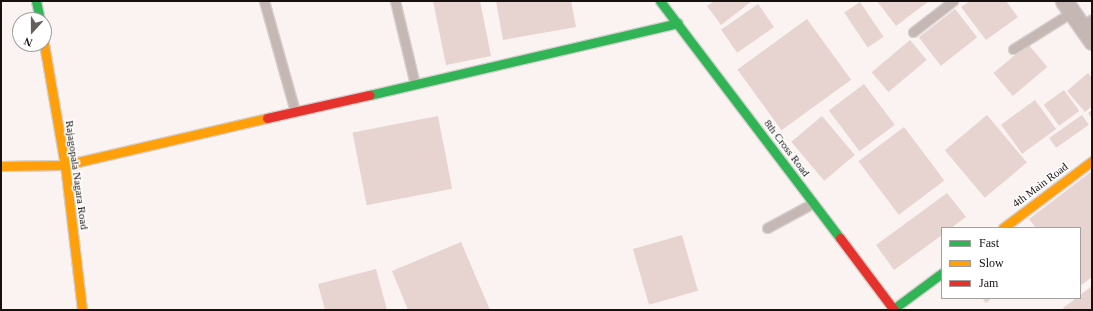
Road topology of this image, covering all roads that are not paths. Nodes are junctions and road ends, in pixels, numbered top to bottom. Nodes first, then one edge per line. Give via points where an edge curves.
1 (36, 1) edge
2 (264, 1) edge
3 (395, 1) edge
4 (660, 1) edge
5 (954, 1) edge
6 (1068, 6) edge
7 (38, 12) edge
8 (1087, 22) edge
9 (678, 23) junction
10 (913, 32) dead end
11 (1092, 41) edge
12 (1013, 49) dead end
13 (45, 52) edge
14 (415, 84) junction
15 (295, 112) junction
16 (1092, 161) edge
17 (65, 165) junction
18 (1, 166) edge
19 (814, 204) junction
20 (1003, 227) edge
21 (767, 228) dead end
22 (941, 274) edge
23 (82, 310) edge
24 (893, 310) edge

1 - 7 street
2 - 15 lane
3 - 14 lane
4 - 9 street, 8th Cross Road
5 - 10 lane
6 - 8 street
6 - 12 lane
8 - 11 street
9 - 14 street
9 - 19 street, 8th Cross Road
13 - 17 street, Rajagopala Nagara Road
14 - 15 street
15 - 17 street
16 - 20 street, 4th Main Road
17 - 18 street
17 - 23 street, Rajagopala Nagara Road
19 - 21 lane
19 - 24 street, 8th Cross Road
22 - 24 street

